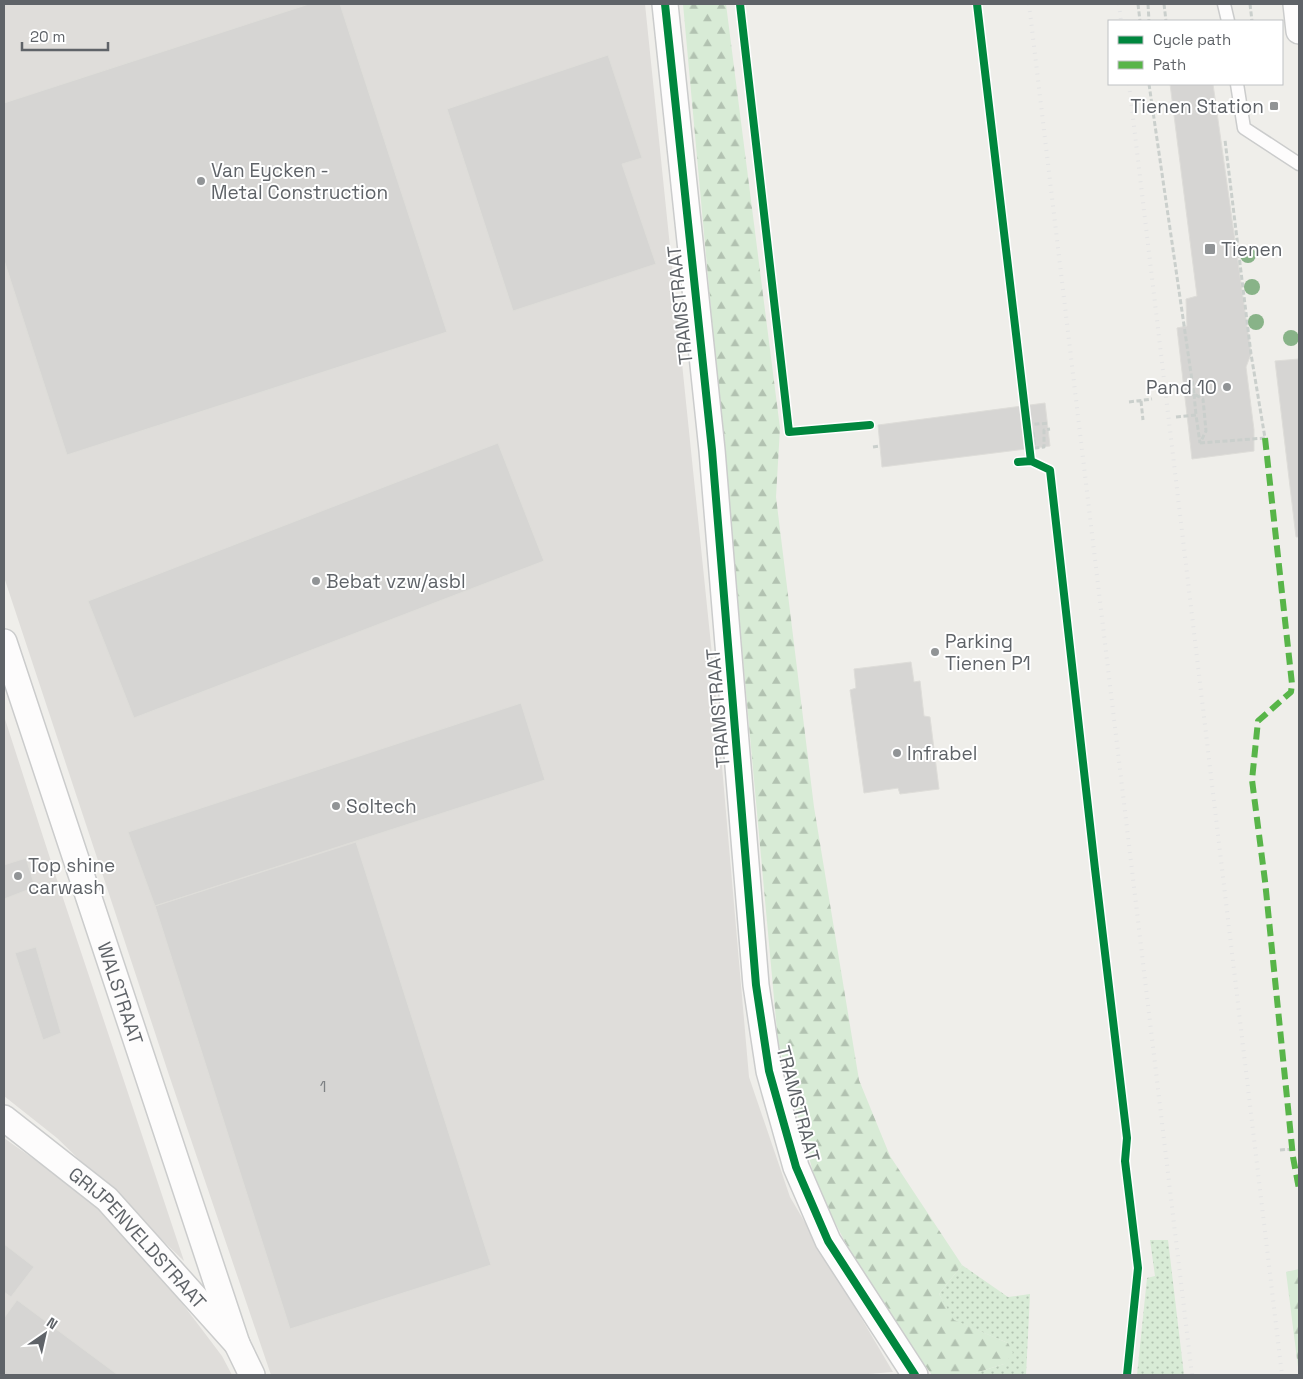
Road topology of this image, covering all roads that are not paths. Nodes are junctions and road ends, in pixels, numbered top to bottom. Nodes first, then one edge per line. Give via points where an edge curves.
1 (664, 4) edge
2 (1224, 4) edge
3 (1296, 4) edge
4 (1228, 20) edge
5 (1299, 31) edge
6 (1237, 85) edge
7 (1299, 164) edge
8 (4, 642) edge
9 (4, 1118) edge
10 (237, 1344) junction
11 (252, 1375) edge
12 (914, 1375) edge

1 - 12 street, TRAMSTRAAT via 712,450 756,985 769,1071 796,1167 828,1241
2 - 4 lane
3 - 5 street
6 - 7 lane via 1244,128
8 - 10 street, WALSTRAAT
9 - 10 street, GRIJPENVELDSTRAAT via 107,1199
10 - 11 street, GRIJPENVELDSTRAAT

